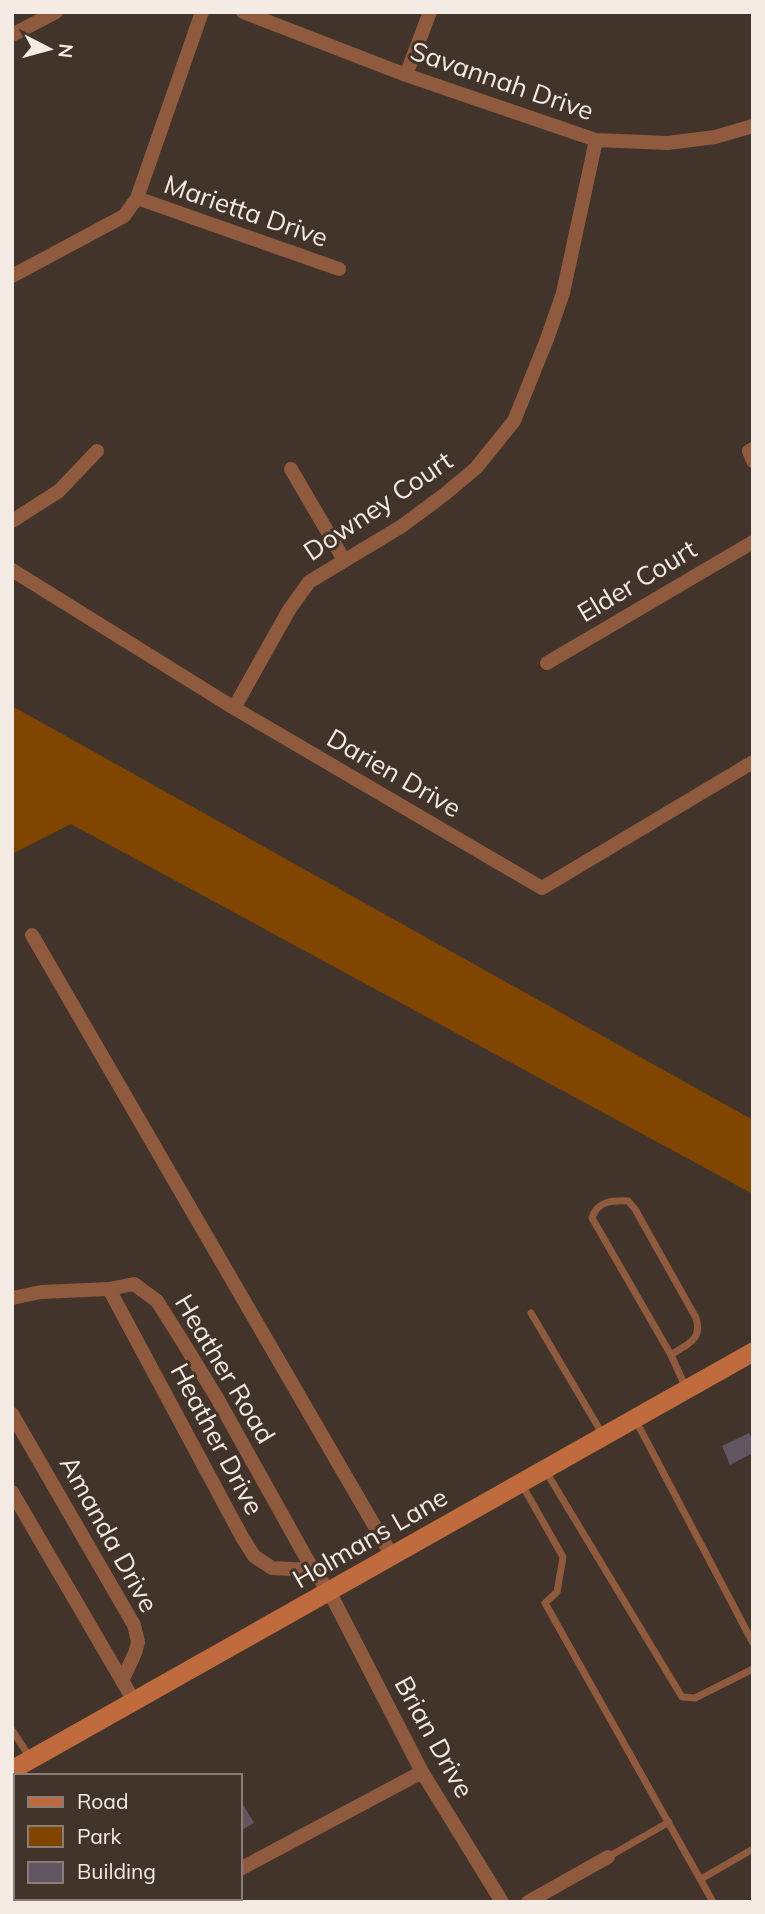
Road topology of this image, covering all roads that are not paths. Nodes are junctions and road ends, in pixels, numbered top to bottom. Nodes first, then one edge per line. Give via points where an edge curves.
1 (56, 12) edge
2 (201, 12) edge
3 (243, 12) edge
4 (430, 12) edge
5 (12, 35) edge
6 (406, 75) junction
7 (753, 126) edge
8 (596, 140) junction
9 (137, 198) junction
10 (339, 270) dead end
11 (12, 276) edge
12 (753, 449) edge
13 (97, 451) dead end
14 (753, 461) edge
15 (291, 469) dead end
16 (12, 521) edge
17 (753, 542) edge
18 (344, 561) junction
19 (12, 570) edge
20 (547, 663) dead end
21 (234, 708) junction
22 (753, 762) edge
23 (32, 935) dead end
24 (109, 1289) junction
25 (12, 1298) edge
26 (531, 1313) dead end
27 (753, 1352) edge
28 (671, 1354) junction
29 (687, 1389) junction
30 (12, 1414) edge
31 (635, 1419) junction
32 (604, 1436) junction
33 (545, 1469) junction
34 (520, 1483) junction
35 (12, 1492) edge
36 (391, 1556) junction
37 (313, 1570) junction
38 (328, 1591) junction
39 (753, 1643) edge
40 (753, 1669) edge
41 (122, 1681) junction
42 (134, 1701) junction
43 (12, 1730) edge
44 (32, 1759) junction
45 (12, 1770) edge
46 (422, 1772) junction
47 (669, 1822) junction
48 (753, 1849) edge
49 (608, 1857) joint
50 (242, 1868) edge
51 (701, 1879) junction
52 (502, 1902) edge
53 (528, 1902) edge
54 (713, 1902) edge

1 - 5 street
2 - 9 street
3 - 6 street, Savannah Drive
4 - 6 street
6 - 8 street, Savannah Drive
7 - 8 street, Savannah Drive via 668,143
8 - 18 street, Downey Court via 563,293 514,421 476,468 402,526
9 - 10 street, Marietta Drive
9 - 11 street via 124,216
12 - 14 street via 749,451
13 - 16 street via 59,491
15 - 18 street
17 - 20 street, Elder Court
18 - 21 street, Downey Court via 309,582 295,600
19 - 21 street, Darien Drive
21 - 22 street, Darien Drive via 542,888
23 - 36 street
24 - 25 street, Heather Road
24 - 37 street, Heather Road via 134,1284 157,1301
24 - 37 street, Heather Drive via 254,1556 272,1568
26 - 32 lane
27 - 29 main road, Holmans Lane
28 - 28 lane via 592,1218 610,1200 628,1201 635,1209 696,1318 698,1334
28 - 29 lane
29 - 31 main road, Holmans Lane
30 - 41 street, Amanda Drive via 134,1625 138,1642
31 - 32 main road, Holmans Lane
31 - 39 lane
32 - 33 main road, Holmans Lane
33 - 34 main road, Holmans Lane
33 - 40 lane via 682,1696 695,1699
34 - 36 main road, Holmans Lane
34 - 47 lane via 563,1557 557,1592 545,1603
35 - 41 street
36 - 38 main road, Holmans Lane
37 - 38 street, Heather Road
38 - 42 main road, Holmans Lane
38 - 46 street, Brian Drive
41 - 42 street
42 - 44 main road, Holmans Lane
43 - 44 lane
44 - 45 main road, Holmans Lane
46 - 50 street
46 - 52 street, Brian Drive
47 - 49 lane
47 - 51 lane
48 - 51 lane
49 - 53 street
51 - 54 lane

